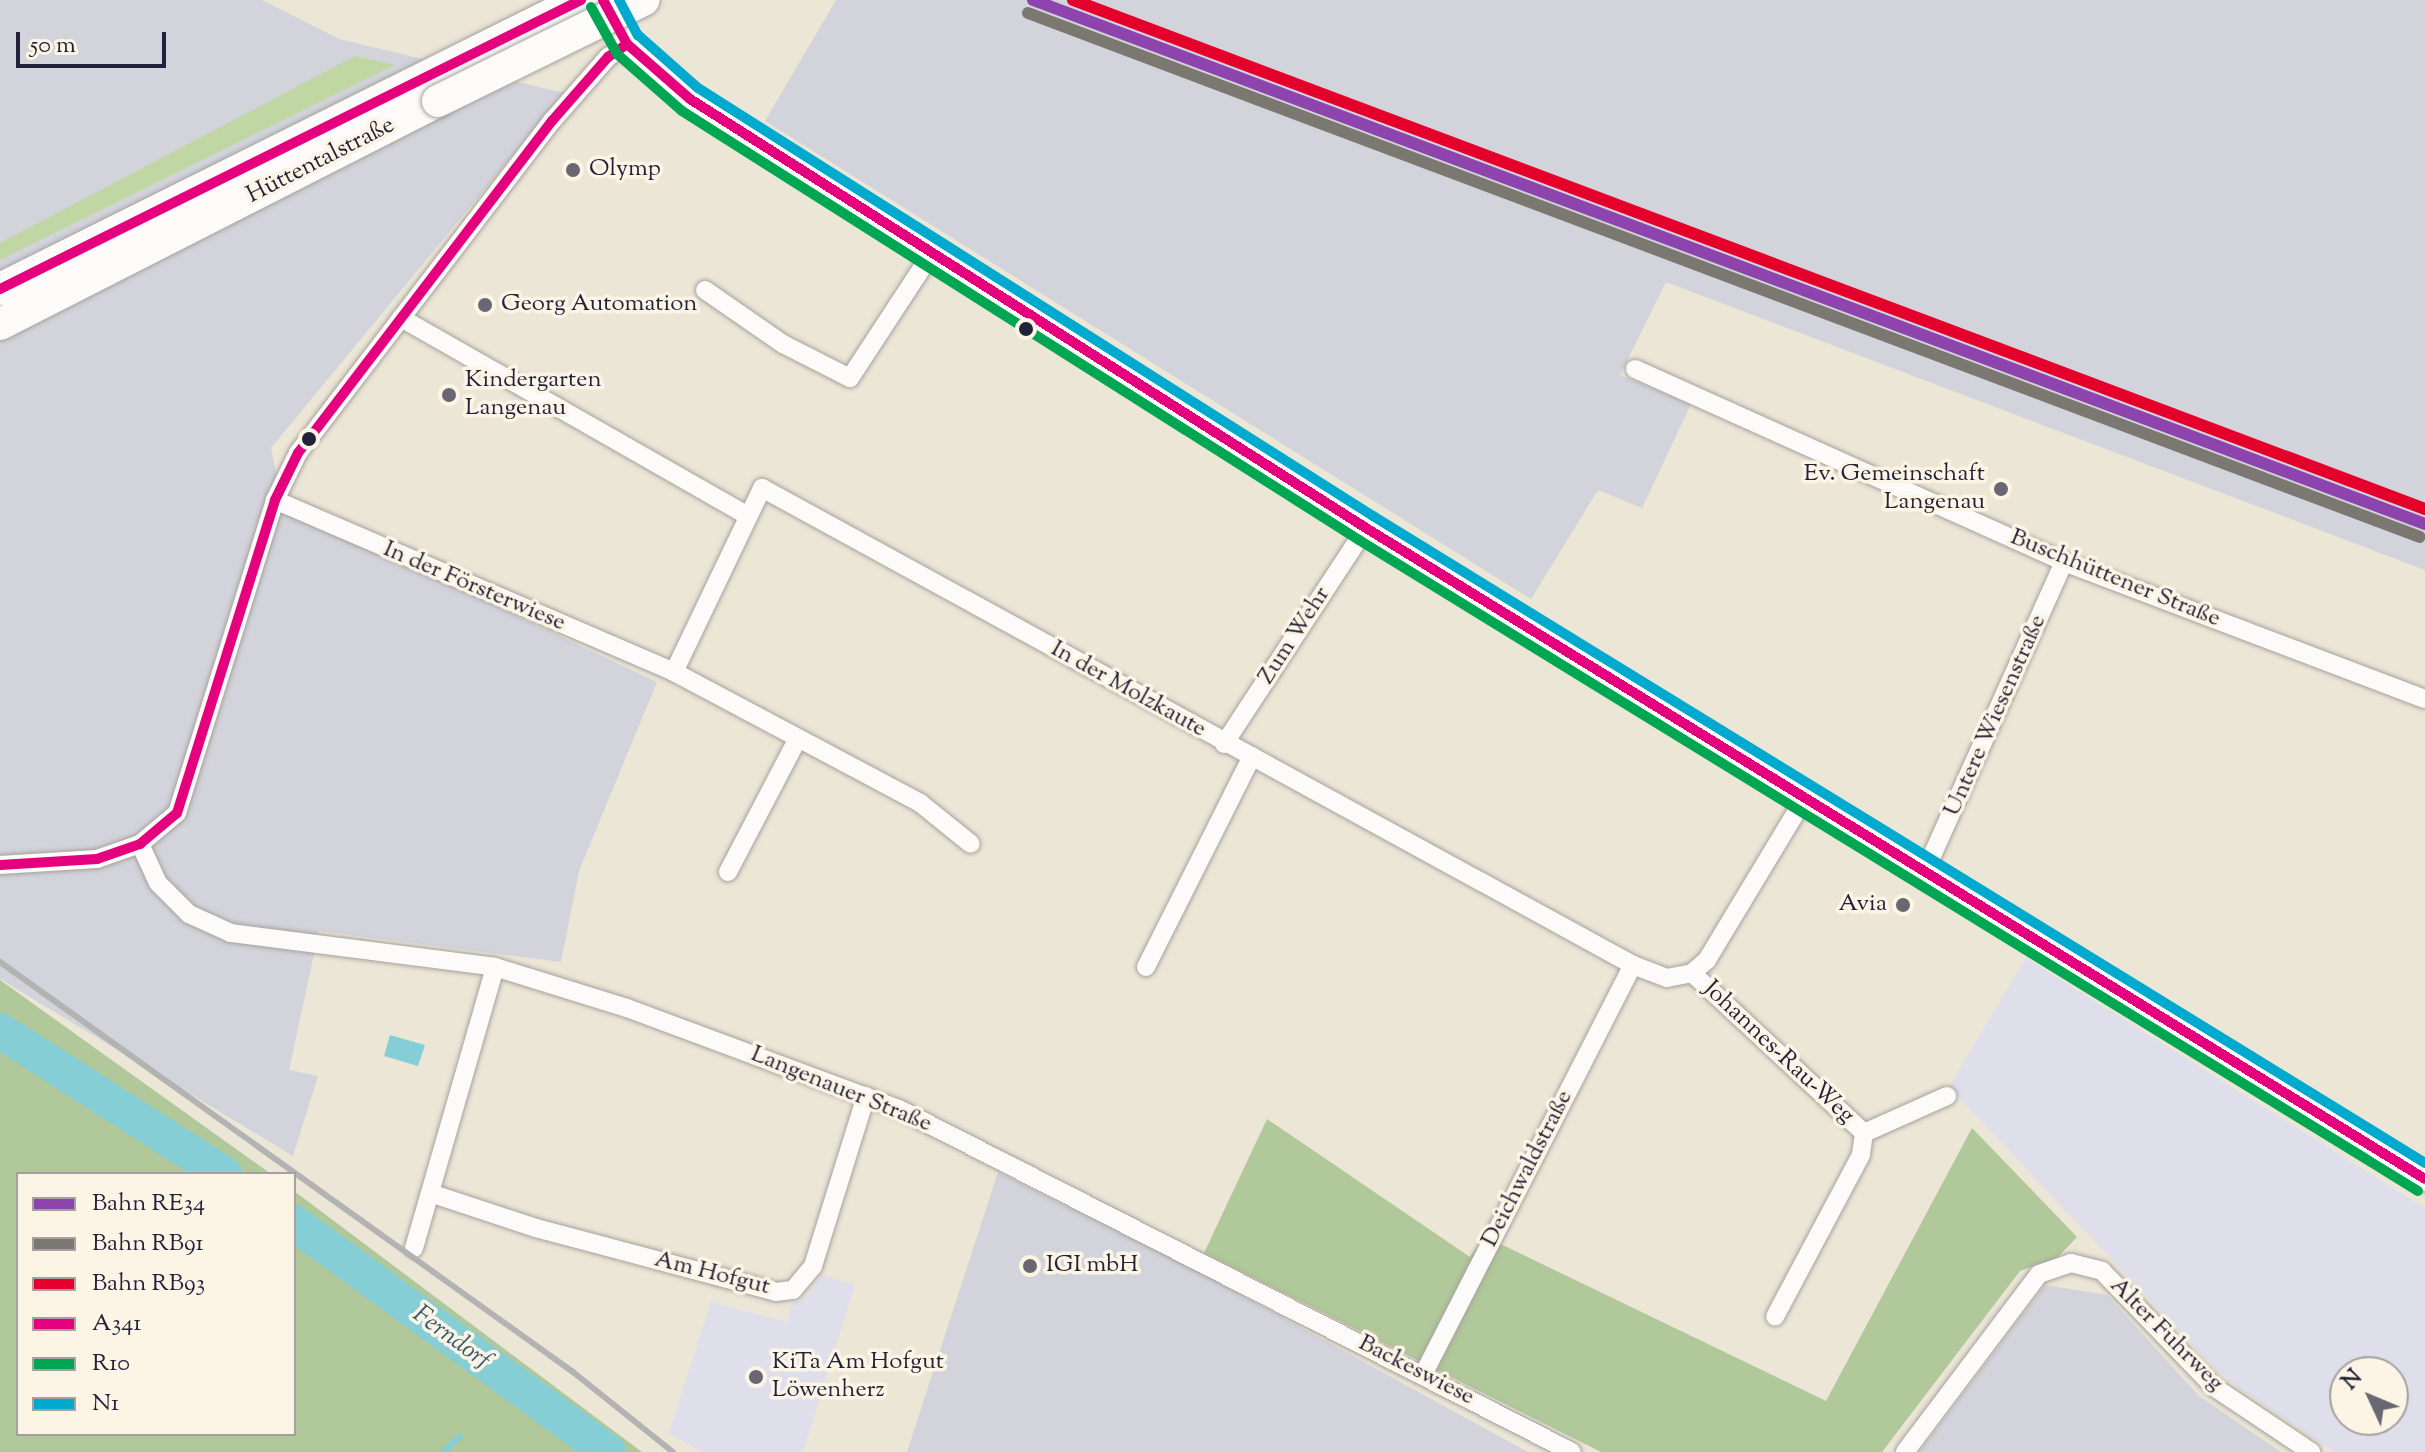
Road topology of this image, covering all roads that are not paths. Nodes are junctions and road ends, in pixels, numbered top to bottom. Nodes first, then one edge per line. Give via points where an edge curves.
1 (581, 0) edge
2 (603, 0) edge
3 (643, 0) edge
4 (627, 44) junction
5 (431, 88) junction
6 (931, 254) junction
7 (0, 289) edge
8 (705, 290) dead end
9 (401, 318) junction
10 (0, 324) edge
11 (1635, 369) dead end
12 (275, 500) junction
13 (747, 515) junction
14 (1366, 528) junction
15 (2064, 562) junction
16 (674, 672) junction
17 (2425, 699) edge
18 (797, 740) junction
19 (1224, 744) junction
20 (1252, 756) junction
21 (1806, 796) junction
22 (140, 844) junction
23 (971, 844) dead end
24 (0, 865) edge
25 (1926, 869) junction
26 (728, 872) dead end
27 (1633, 965) junction
28 (495, 967) junction
29 (1146, 967) dead end
30 (1692, 973) junction
31 (866, 1096) junction
32 (1947, 1096) dead end
33 (1864, 1133) junction
34 (2425, 1179) edge
35 (430, 1193) junction
36 (414, 1248) dead end
37 (1257, 1293) joint
38 (1775, 1317) dead end
39 (1424, 1373) junction
40 (1572, 1452) edge
41 (1905, 1452) edge
42 (2311, 1452) edge

1 - 5 highway, Hüttentalstraße
2 - 4 main road
3 - 5 highway, Hüttentalstraße, bridge
4 - 6 main road via 690,99
4 - 9 street via 608,57 552,121
5 - 7 highway, Hüttentalstraße
5 - 10 highway, Hüttentalstraße
6 - 8 street via 850,378 783,344
6 - 14 main road
9 - 12 street via 298,453
9 - 13 street
11 - 15 street, Buschhüttener Straße
12 - 16 street, In der Försterwiese
12 - 22 street via 177,813
13 - 16 street
13 - 19 street, In der Molzkaute via 762,488
14 - 19 street, Zum Wehr
14 - 21 main road
15 - 17 street, Buschhüttener Straße
15 - 25 street, Untere Wiesenstraße
16 - 18 street, In der Försterwiese
18 - 23 street, In der Försterwiese via 920,803
18 - 26 street
19 - 20 street, In der Molzkaute
20 - 27 street, In der Molzkaute
20 - 29 street
21 - 25 main road
21 - 30 street via 1707,960
22 - 24 street via 97,859
22 - 28 street, Langenauer Straße via 158,883 189,914 231,933
25 - 34 main road
27 - 30 street, In der Molzkaute via 1667,978
27 - 39 street, Deichwaldstraße
28 - 31 street, Langenauer Straße via 627,1008
28 - 35 street
30 - 33 street, Johannes-Rau-Weg
31 - 35 street, Am Hofgut via 813,1266 793,1290 776,1292 536,1228
31 - 37 street, Langenauer Straße
32 - 33 street, Johannes-Rau-Weg
33 - 38 street, Johannes-Rau-Weg via 1861,1155
35 - 36 street
37 - 39 street, Backeswiese
39 - 40 street, Backeswiese
41 - 42 street, Alter Fuhrweg via 2039,1274 2071,1263 2102,1271 2214,1387

